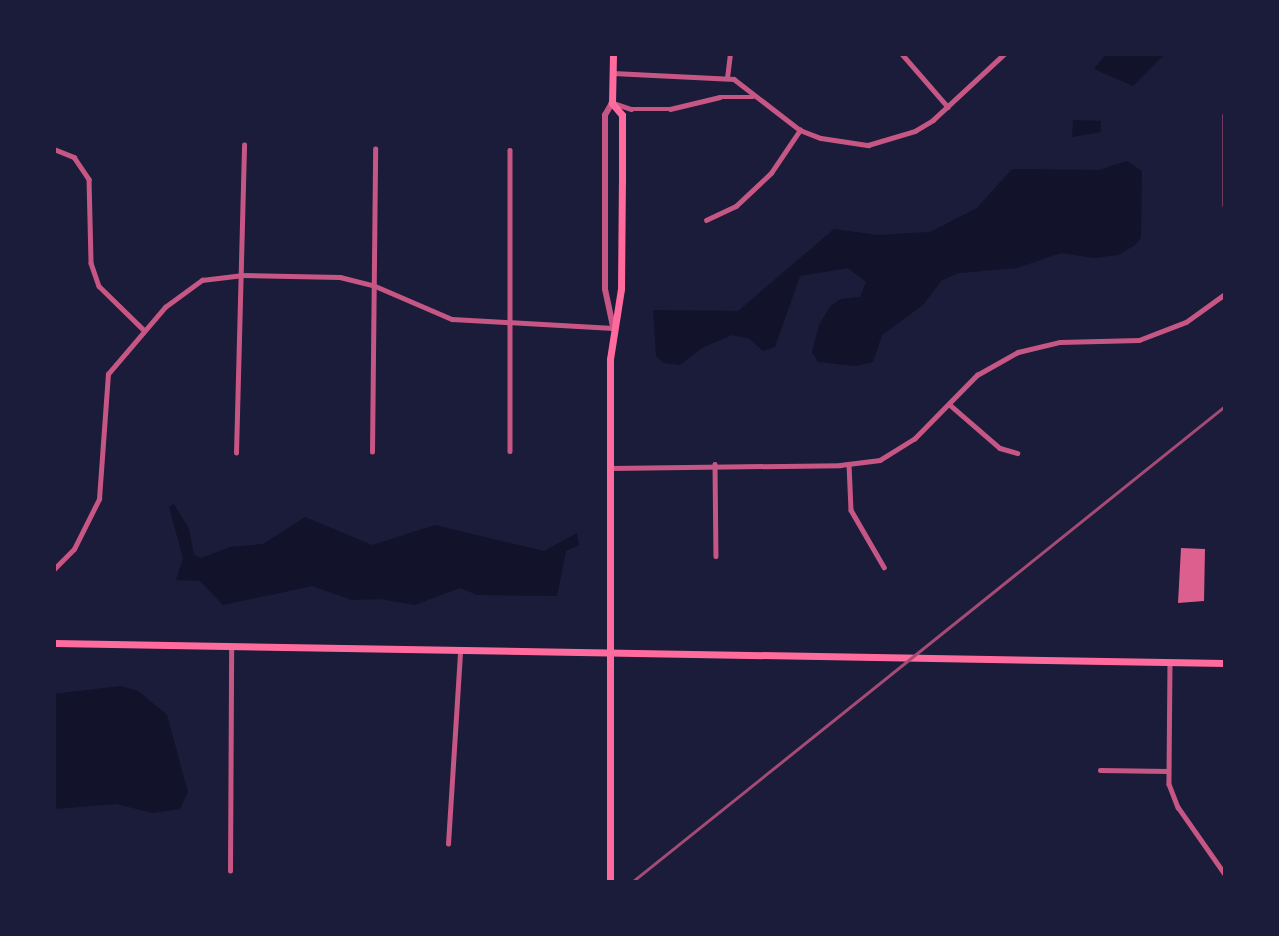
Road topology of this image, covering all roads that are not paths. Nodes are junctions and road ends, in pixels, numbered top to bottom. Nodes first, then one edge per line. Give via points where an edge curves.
1 (613, 54) edge
2 (730, 54) edge
3 (902, 54) edge
4 (1004, 54) edge
5 (612, 73) junction
6 (727, 78) junction
7 (753, 97) junction
8 (612, 103) junction
9 (948, 107) junction
10 (1225, 115) edge
11 (800, 130) junction
12 (244, 145) dead end
13 (54, 149) edge
14 (375, 149) dead end
15 (510, 150) dead end
16 (1225, 205) edge
17 (706, 220) dead end
18 (241, 275) junction
19 (373, 285) junction
20 (1225, 293) edge
21 (510, 325) junction
22 (612, 328) junction
23 (144, 330) junction
24 (949, 404) junction
25 (510, 451) dead end
26 (372, 452) dead end
27 (236, 453) dead end
28 (1017, 453) dead end
29 (715, 464) junction
30 (849, 464) junction
31 (609, 468) junction
32 (716, 556) dead end
33 (884, 567) dead end
34 (54, 569) edge
35 (54, 643) edge
36 (231, 646) junction
37 (460, 651) junction
38 (609, 653) junction
39 (1170, 663) junction
40 (1225, 663) edge
41 (1100, 770) dead end
42 (1168, 771) junction
43 (448, 844) dead end
44 (230, 871) dead end
45 (1225, 874) edge
46 (610, 882) edge

1 - 5 main road
2 - 6 street
3 - 9 street
4 - 9 street
5 - 6 street
5 - 8 main road
6 - 7 street via 744,84
7 - 8 street via 729,96 670,109 631,109
7 - 11 street
8 - 22 street via 605,115 604,289
8 - 22 main road via 622,115 622,156 621,289
9 - 11 street via 915,131 868,145
10 - 16 street
11 - 17 street via 771,173 736,206
12 - 18 street
13 - 23 street via 74,157 89,178 91,263 99,286
14 - 19 street
15 - 21 street
18 - 19 street via 340,277
18 - 23 street via 216,276 188,288
18 - 27 street
19 - 21 street via 452,319
19 - 26 street
20 - 24 street via 1186,322 1139,340 1060,342 1018,352 978,375
21 - 22 street
21 - 25 street
22 - 31 main road
23 - 34 street via 108,374 95,512 74,549
24 - 28 street via 1000,447
24 - 30 street via 893,454
29 - 30 street
29 - 31 street
29 - 32 street
30 - 33 street via 851,510
31 - 38 main road
35 - 36 main road
36 - 37 main road
36 - 44 street
37 - 38 main road
37 - 43 street
38 - 39 main road
38 - 46 main road
39 - 40 main road
39 - 42 street
41 - 42 street
42 - 45 street via 1178,807

